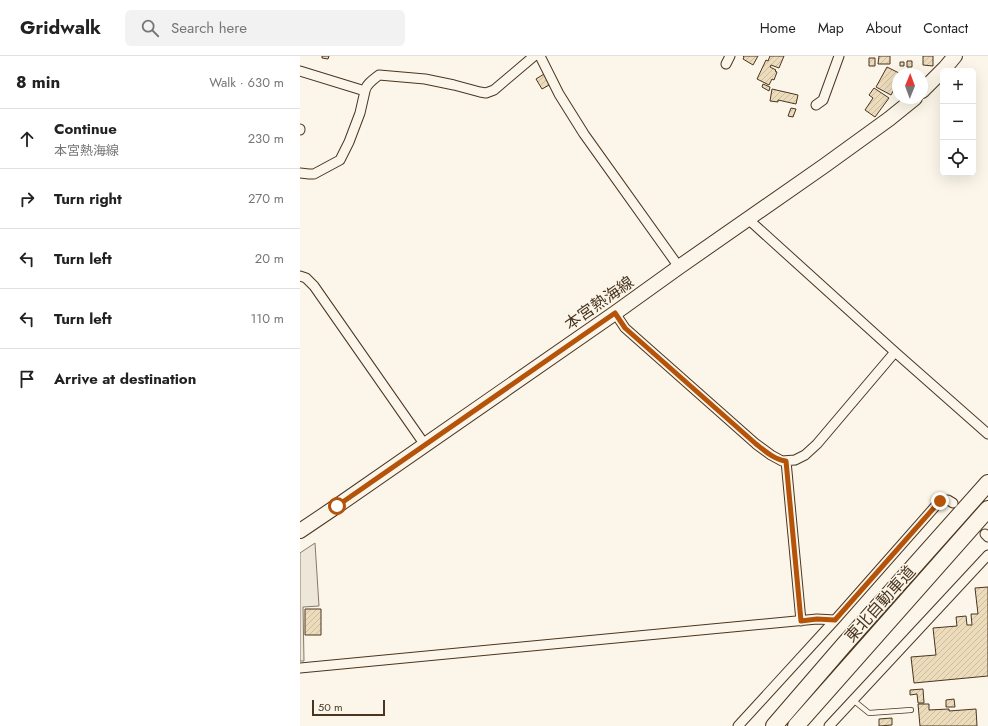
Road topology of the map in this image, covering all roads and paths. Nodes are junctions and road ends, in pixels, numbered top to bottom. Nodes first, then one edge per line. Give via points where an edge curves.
1 (534, 56) edge
2 (540, 56) edge
3 (839, 56) edge
4 (955, 56) edge
5 (300, 71) edge
6 (928, 85) edge
7 (366, 91) junction
8 (908, 104) edge
9 (816, 105) dead end
10 (300, 173) edge
11 (748, 219) junction
12 (679, 267) junction
13 (300, 276) edge
14 (615, 313) junction
15 (896, 352) junction
16 (988, 434) edge
17 (425, 445) junction
18 (786, 461) junction
19 (988, 483) edge
20 (953, 503) dead end
21 (988, 509) edge
22 (300, 531) edge
23 (988, 555) edge
24 (835, 620) junction
25 (801, 621) junction
26 (300, 668) edge
27 (853, 700) junction
28 (911, 710) dead end
29 (738, 726) edge
30 (774, 726) edge
31 (796, 726) edge
32 (829, 726) edge

1 - 7 street via 490,92 425,79 379,75 372,80
2 - 12 street via 559,94 584,134
3 - 9 street via 823,100
4 - 6 main road
5 - 7 street
7 - 10 street via 360,113 340,160 314,174
8 - 11 main road, 本宮熱海線
11 - 12 main road, 本宮熱海線
11 - 15 street
12 - 14 main road, 本宮熱海線
13 - 17 street via 314,286
14 - 17 main road, 本宮熱海線
14 - 18 street via 625,328 756,444
15 - 16 street
15 - 18 street via 817,444 805,455
17 - 22 main road, 本宮熱海線
18 - 25 street
19 - 30 highway, 東北自動車道
20 - 24 street via 948,500 940,501
21 - 31 highway, 東北自動車道
23 - 27 street
24 - 25 street
24 - 29 street
25 - 26 street
27 - 28 lane via 869,713
27 - 32 street

